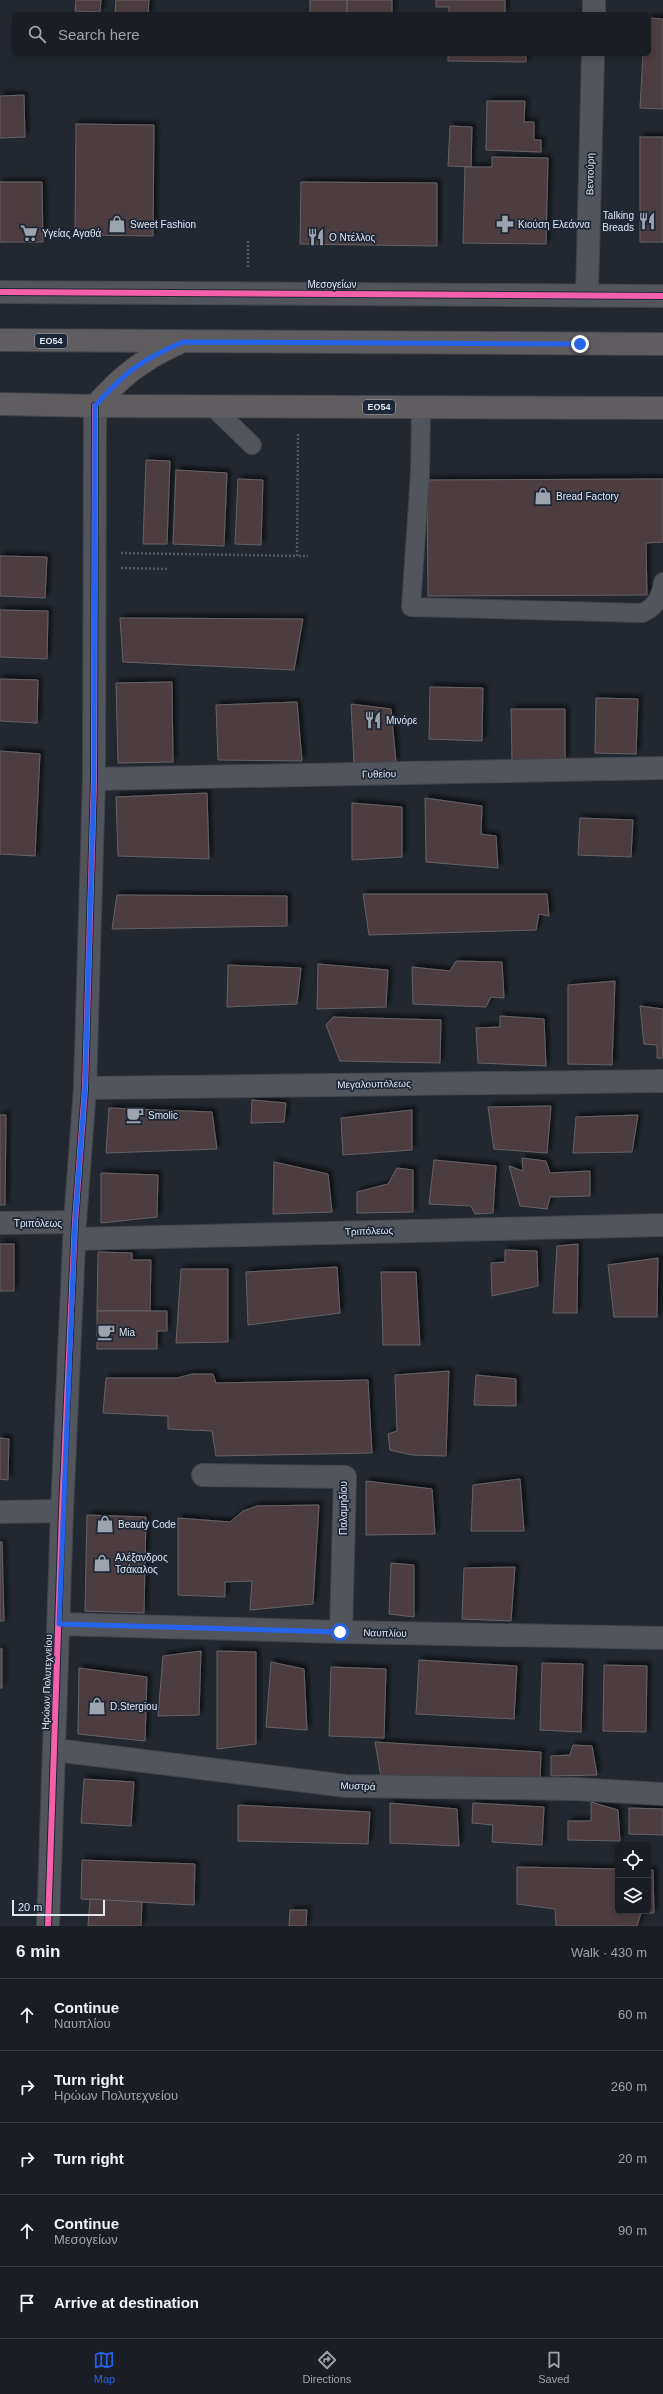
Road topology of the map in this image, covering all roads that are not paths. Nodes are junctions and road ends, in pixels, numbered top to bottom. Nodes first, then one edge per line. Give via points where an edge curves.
1 (594, 0) edge
2 (594, 12) edge
3 (593, 56) edge
4 (0, 292) edge
5 (587, 295) junction
6 (663, 296) edge
7 (0, 340) edge
8 (183, 342) junction
9 (663, 344) edge
10 (0, 404) edge
11 (95, 406) junction
12 (213, 407) junction
13 (421, 407) junction
14 (663, 408) edge
15 (252, 445) dead end
16 (663, 582) edge
17 (663, 768) edge
18 (94, 779) junction
19 (663, 1081) edge
20 (85, 1088) junction
21 (0, 1223) edge
22 (663, 1225) edge
23 (75, 1231) junction
24 (202, 1475) dead end
25 (62, 1511) junction
26 (0, 1512) edge
27 (59, 1624) junction
28 (340, 1632) junction
29 (663, 1638) edge
30 (55, 1750) junction
31 (663, 1794) edge
32 (48, 1926) edge

1 - 2 street
3 - 5 street, Βεντούρη
4 - 5 street, Μεσογείων
5 - 6 street, Μεσογείων
7 - 8 main road, ΕΟ54
8 - 9 main road, ΕΟ54
8 - 11 main road via 139,363
10 - 11 main road, ΕΟ54
11 - 12 main road, ΕΟ54
11 - 18 street, Ηρώων Πολυτεχνείου
12 - 13 main road, ΕΟ54
12 - 15 lane
13 - 14 main road, ΕΟ54
13 - 16 lane via 420,474 411,607 642,613 649,610 661,595
17 - 18 street, Γυθείου
18 - 20 street, Ηρώων Πολυτεχνείου
19 - 20 street, Μεγαλουπόλεως
20 - 23 street, Ηρώων Πολυτεχνείου
21 - 23 street, Τριπόλεως
22 - 23 street, Τριπόλεως
23 - 25 street, Ηρώων Πολυτεχνείου
24 - 28 street, Παλαμηδίου via 345,1477
25 - 26 street
25 - 27 street, Ηρώων Πολυτεχνείου
27 - 28 street, Ναυπλίου
27 - 30 street, Ηρώων Πολυτεχνείου
28 - 29 street, Ναυπλίου
30 - 31 street, Μυστρά via 346,1786 575,1789
30 - 32 street, Ηρώων Πολυτεχνείου

